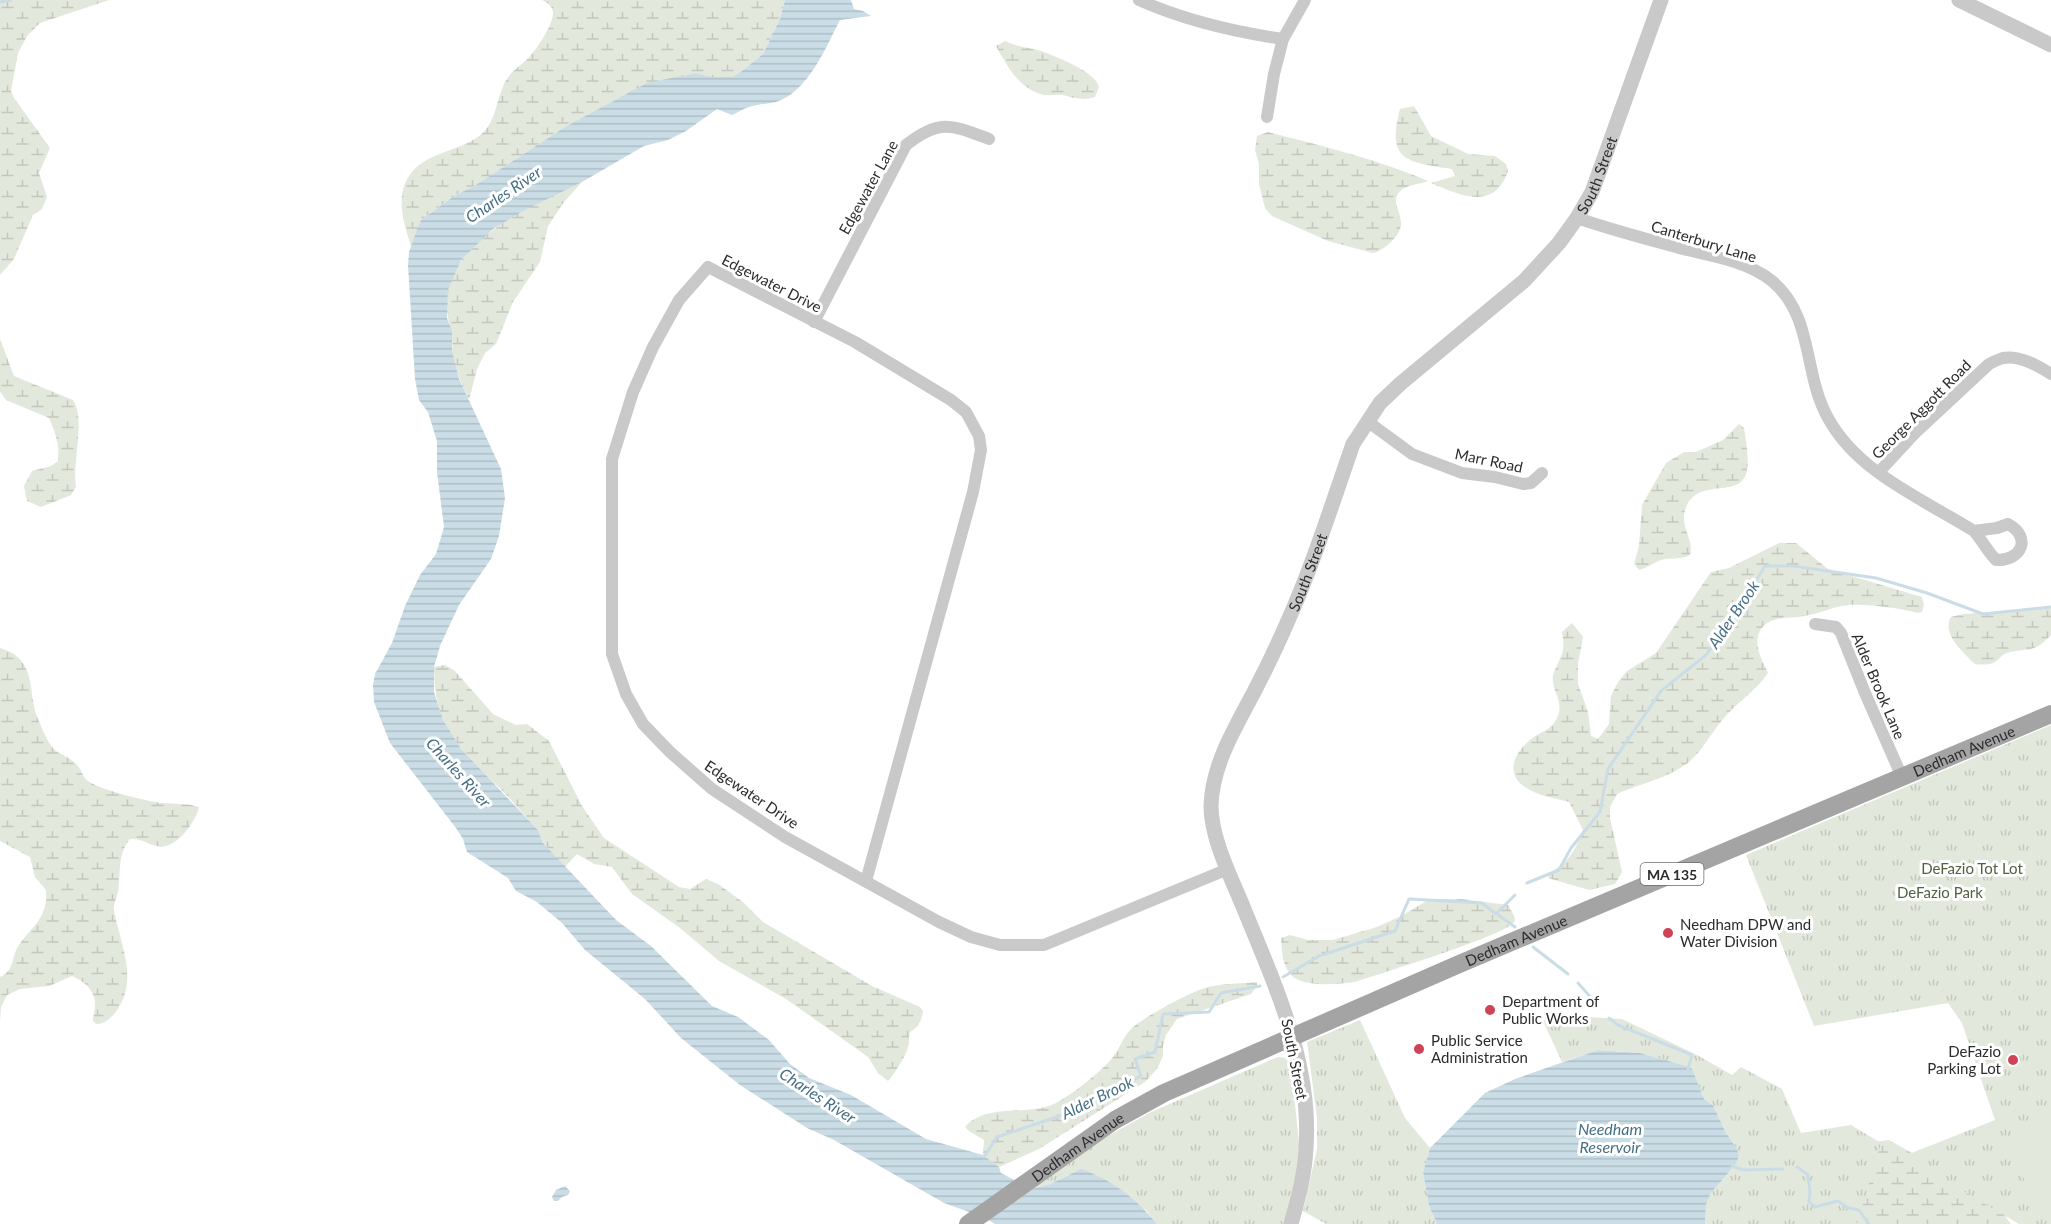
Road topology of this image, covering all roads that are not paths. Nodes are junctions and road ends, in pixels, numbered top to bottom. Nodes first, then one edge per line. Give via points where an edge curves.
1 (1139, 0) edge
2 (1305, 0) edge
3 (1661, 0) edge
4 (1959, 0) edge
5 (1283, 39) junction
6 (2051, 45) edge
7 (1268, 117) dead end
8 (989, 139) dead end
9 (1577, 218) junction
10 (814, 322) junction
11 (2051, 374) edge
12 (1367, 420) junction
13 (1879, 472) junction
14 (1542, 473) dead end
15 (1974, 531) dead end
16 (1815, 624) dead end
17 (2051, 714) edge
18 (1902, 777) junction
19 (1228, 869) junction
20 (866, 881) junction
21 (1293, 1037) junction
22 (969, 1223) edge
23 (1291, 1224) edge

1 - 5 street via 1182,15
2 - 5 street
3 - 9 street, South Street via 1592,192
4 - 6 street
5 - 7 street
8 - 10 street, Edgewater Lane via 952,126 932,129 906,145
9 - 12 street, South Street via 1524,281 1400,384
9 - 13 street, Canterbury Lane via 1749,267 1772,281 1789,298 1801,320 1816,392 1828,419 1846,444
10 - 20 street, Edgewater Drive via 951,400 966,412 979,436 981,450 973,492
10 - 20 street, Edgewater Drive via 708,267 679,300 633,392 612,459 612,654 626,694 643,724 670,752 743,810
11 - 13 street, George Aggott Road via 2020,359 2003,358 1989,364
12 - 14 street, Marr Road via 1412,454 1462,473 1523,484 1531,483
12 - 19 street, South Street via 1353,444 1294,606 1227,744 1216,775 1212,815
13 - 15 street, Canterbury Lane
16 - 18 street, Alder Brook Lane via 1839,629
17 - 18 main road, Dedham Avenue / MA 135
18 - 21 main road, Dedham Avenue / MA 135
19 - 20 street, Edgewater Drive via 1044,945 1023,946 971,937
19 - 21 street, South Street via 1284,1005
21 - 22 main road, Dedham Avenue / MA 135 via 1143,1104
21 - 23 street, South Street via 1304,1097 1307,1143

